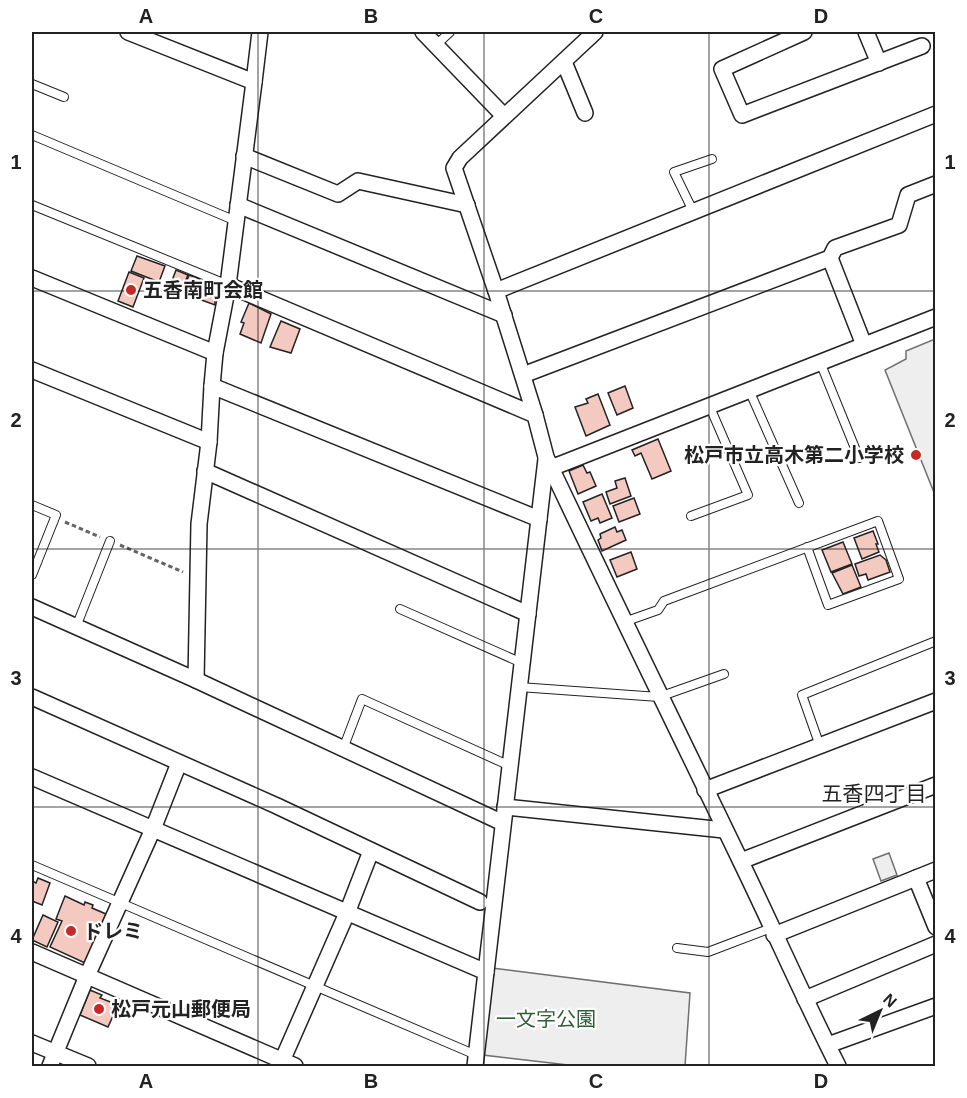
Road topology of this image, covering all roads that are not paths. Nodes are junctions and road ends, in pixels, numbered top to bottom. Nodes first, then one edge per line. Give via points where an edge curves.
1 (128, 32) edge
2 (260, 32) edge
3 (423, 32) edge
4 (450, 32) edge
5 (595, 32) edge
6 (804, 32) edge
7 (866, 32) edge
8 (436, 45) junction
9 (922, 46) dead end
10 (564, 62) junction
11 (879, 63) junction
12 (254, 82) junction
13 (32, 84) edge
14 (64, 97) dead end
15 (585, 113) dead end
16 (936, 114) edge
17 (504, 116) junction
18 (32, 135) edge
19 (244, 156) junction
20 (712, 159) dead end
21 (936, 184) edge
22 (32, 205) edge
23 (238, 205) junction
24 (467, 205) junction
25 (693, 211) junction
26 (236, 221) junction
27 (830, 258) junction
28 (32, 278) edge
29 (228, 285) junction
30 (496, 291) junction
31 (504, 315) junction
32 (936, 317) edge
33 (864, 345) junction
34 (215, 353) junction
35 (820, 362) junction
36 (32, 370) edge
37 (523, 375) junction
38 (212, 386) junction
39 (749, 390) junction
40 (709, 405) junction
41 (535, 415) junction
42 (209, 442) junction
43 (859, 458) dead end
44 (548, 462) junction
45 (205, 471) junction
46 (800, 502) dead end
47 (32, 505) edge
48 (692, 516) dead end
49 (539, 519) junction
50 (110, 541) road end
51 (807, 547) junction
52 (32, 575) edge
53 (32, 607) edge
54 (400, 609) dead end
55 (528, 614) junction
56 (624, 623) junction
57 (76, 627) junction
58 (936, 641) edge
59 (522, 663) junction
60 (724, 674) dead end
61 (196, 680) junction
62 (519, 687) junction
63 (32, 697) edge
64 (659, 697) junction
65 (936, 701) edge
66 (820, 746) junction
67 (343, 749) junction
68 (179, 763) junction
69 (510, 766) junction
70 (32, 777) edge
71 (936, 785) edge
72 (705, 790) junction
73 (505, 807) junction
74 (503, 823) junction
75 (153, 829) junction
76 (724, 830) junction
77 (371, 851) junction
78 (741, 861) junction
79 (32, 865) edge
80 (936, 870) edge
81 (916, 878) junction
82 (118, 902) junction
83 (480, 902) dead end
84 (347, 913) junction
85 (936, 927) edge
86 (772, 932) junction
87 (936, 944) edge
88 (677, 948) dead end
89 (32, 952) edge
90 (486, 972) junction
91 (87, 976) junction
92 (315, 987) junction
93 (805, 999) junction
94 (936, 1006) edge
95 (32, 1043) edge
96 (828, 1045) junction
97 (53, 1060) edge
98 (476, 1061) edge
99 (289, 1064) edge
100 (87, 1066) edge
101 (838, 1066) edge

1 - 12 street
2 - 12 street
3 - 8 street
4 - 8 lane
5 - 10 street
6 - 11 street via 722,69 742,115
7 - 11 street
8 - 17 street
9 - 11 street
10 - 15 street
10 - 17 street
12 - 19 street
13 - 14 lane
16 - 25 street
17 - 24 street via 454,168
18 - 26 lane
19 - 23 street
19 - 24 street via 338,194 358,181
20 - 25 lane via 674,172
21 - 27 street via 908,195 899,225 835,248
22 - 29 lane
23 - 26 street
23 - 31 street
24 - 30 street
25 - 30 street
26 - 29 street
27 - 33 street
27 - 37 street
28 - 34 street
29 - 34 street
29 - 41 street
30 - 31 street
31 - 37 street
32 - 33 street
33 - 35 street
34 - 38 street
35 - 39 street
35 - 43 lane
36 - 42 street
37 - 41 street
38 - 42 street
38 - 49 street
39 - 40 street
39 - 46 lane
40 - 44 street
40 - 48 lane via 748,495
41 - 44 street
42 - 45 street
44 - 49 street
44 - 56 street
45 - 55 street
45 - 61 street via 199,524
47 - 52 lane via 56,515
49 - 55 street
50 - 57 lane
51 - 51 lane via 828,605 898,579 878,521
51 - 56 lane via 664,601 658,610
53 - 57 street
54 - 59 lane
55 - 59 street
56 - 64 street
57 - 61 street
58 - 66 lane via 802,695
59 - 62 street
60 - 64 lane
61 - 67 street
62 - 64 lane
62 - 69 street
63 - 68 street
64 - 72 street
65 - 66 street
66 - 72 street
67 - 69 lane via 362,699
67 - 74 street
68 - 75 street
68 - 77 street
69 - 73 street
70 - 75 street
71 - 78 street
72 - 76 street
73 - 74 street
73 - 76 street
74 - 90 street
75 - 82 street
75 - 84 street
76 - 78 street
77 - 83 street
77 - 84 street
78 - 86 street
79 - 82 lane
80 - 81 street
81 - 85 street
81 - 86 street
82 - 91 street
82 - 92 lane
84 - 90 street
84 - 92 street
86 - 88 lane via 708,952
86 - 93 street
87 - 93 street
89 - 91 street
90 - 98 street
91 - 97 street
91 - 99 street
92 - 98 lane
92 - 99 street
93 - 96 street
94 - 96 street
95 - 97 street
96 - 101 street
97 - 100 street

